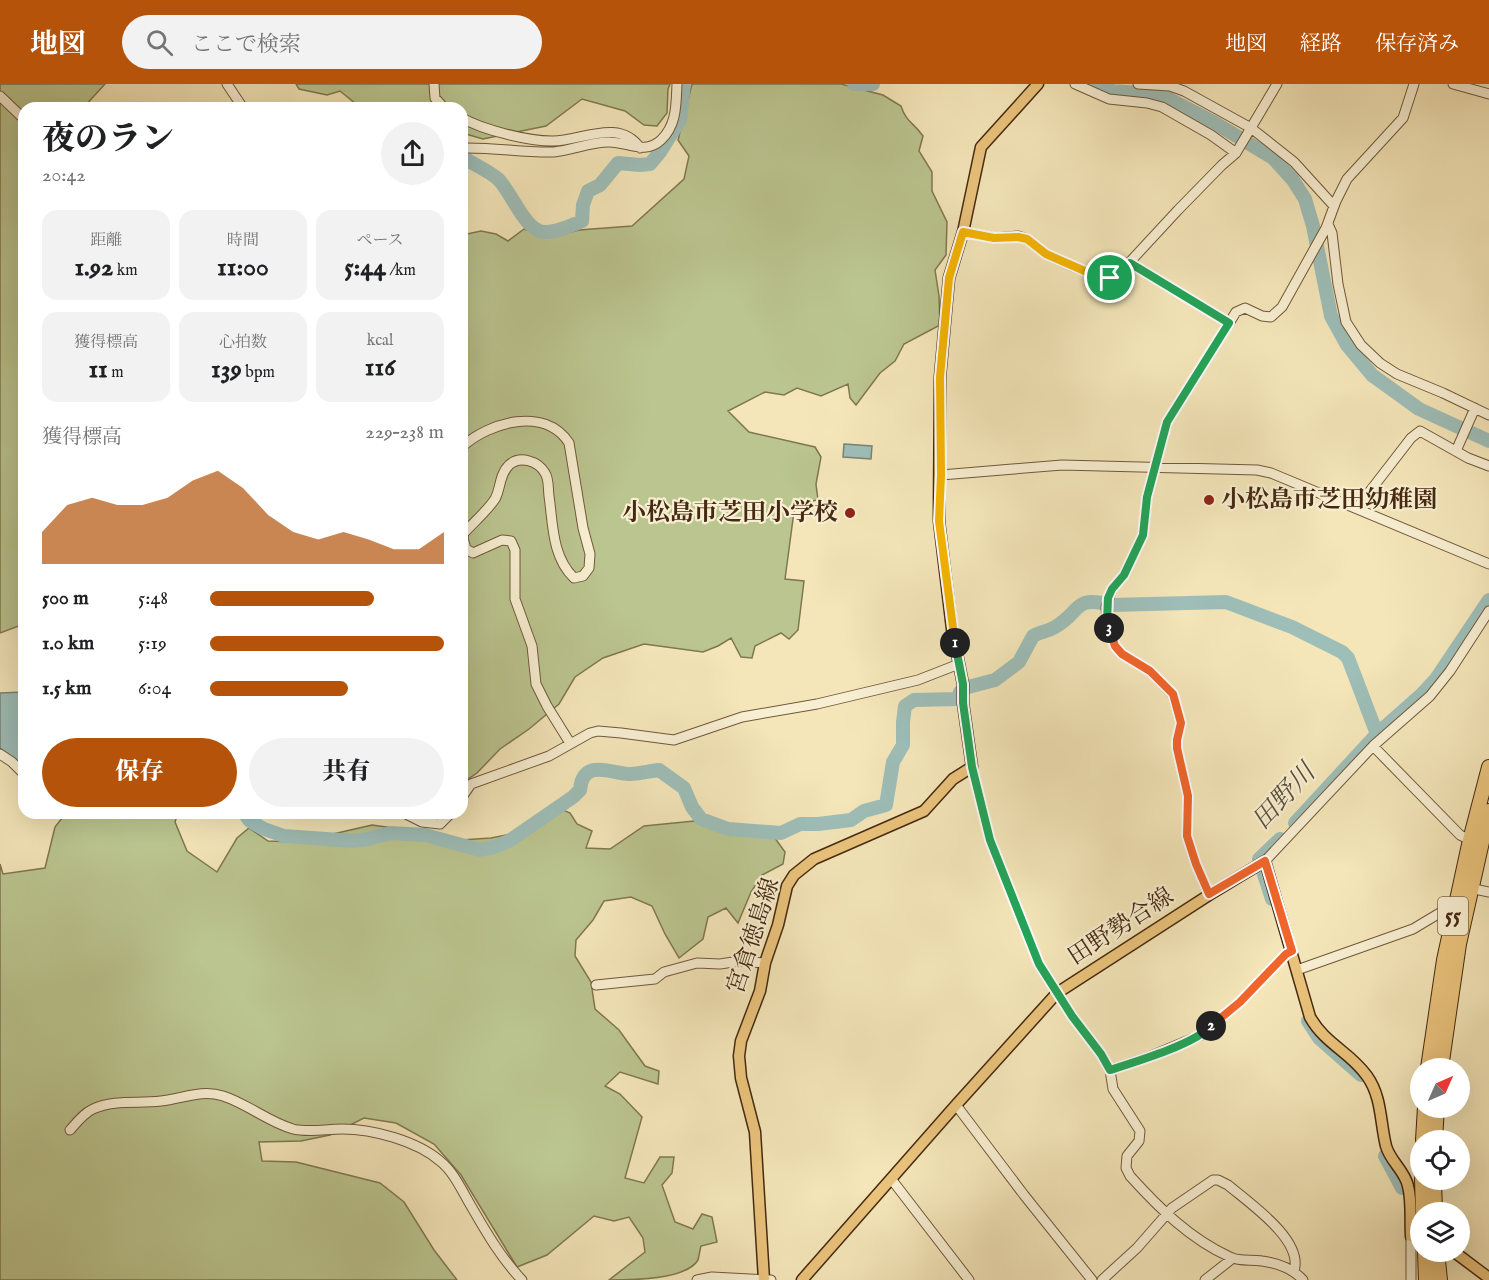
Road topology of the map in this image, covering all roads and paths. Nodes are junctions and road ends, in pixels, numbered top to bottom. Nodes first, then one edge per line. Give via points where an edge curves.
1 (227, 84) edge
2 (434, 84) edge
3 (677, 84) edge
4 (1038, 84) edge
5 (1076, 84) edge
6 (1138, 84) edge
7 (1277, 84) edge
8 (1414, 84) edge
9 (1453, 84) edge
10 (1489, 94) edge
11 (0, 96) edge
12 (239, 102) edge
13 (439, 102) edge
14 (18, 113) edge
15 (468, 120) edge
16 (1249, 131) junction
17 (468, 147) edge
18 (640, 148) junction
19 (1238, 150) junction
20 (1334, 206) junction
21 (1327, 226) junction
22 (963, 232) junction
23 (1130, 263) junction
24 (1229, 323) junction
25 (1473, 411) junction
26 (1489, 415) edge
27 (468, 442) edge
28 (1457, 448) junction
29 (1489, 466) edge
30 (1155, 467) junction
31 (941, 475) junction
32 (1359, 509) junction
33 (468, 529) edge
34 (468, 550) edge
35 (1489, 564) edge
36 (1489, 611) edge
37 (959, 664) junction
38 (570, 744) junction
39 (1373, 746) junction
40 (0, 754) edge
41 (972, 767) junction
42 (1489, 767) edge
43 (18, 768) edge
44 (468, 788) edge
45 (1489, 810) edge
46 (416, 819) edge
47 (445, 819) edge
48 (1470, 840) junction
49 (1265, 861) junction
50 (1470, 888) junction
51 (1489, 892) edge
52 (1209, 894) junction
53 (1454, 913) junction
54 (1290, 952) junction
55 (765, 963) junction
56 (1297, 970) junction
57 (596, 985) dead end
58 (1057, 993) junction
59 (1429, 1058) edge
60 (1442, 1058) edge
61 (1110, 1070) junction
62 (956, 1105) junction
63 (70, 1130) dead end
64 (892, 1180) junction
65 (1411, 1202) edge
66 (1166, 1214) junction
67 (1233, 1258) junction
68 (1413, 1262) edge
69 (1425, 1262) edge
70 (1438, 1262) edge
71 (1469, 1262) edge
72 (1294, 1271) junction
73 (1488, 1275) edge
74 (806, 1278) edge
75 (522, 1280) edge
76 (698, 1280) edge
77 (766, 1280) edge
78 (969, 1280) edge
79 (1092, 1280) edge
80 (1102, 1280) edge
81 (1205, 1280) edge
82 (1303, 1280) edge
83 (1411, 1280) edge
84 (1426, 1280) edge
85 (1440, 1280) edge

1 - 12 street
2 - 13 street
3 - 18 street via 675,118 669,131 661,141
4 - 22 main road via 981,147
5 - 19 street via 1109,99 1161,106
6 - 16 street via 1184,91
7 - 16 street
8 - 20 street via 1403,118 1347,179
9 - 10 street
11 - 14 street
15 - 18 street via 501,132 554,141 591,133 626,135
16 - 19 street
16 - 20 street via 1294,162
17 - 18 street via 551,152 609,142
19 - 23 street
20 - 21 street
21 - 24 street via 1277,313 1262,316 1240,309
21 - 25 street via 1332,233 1346,322 1361,345 1397,374 1443,393
22 - 23 street via 1027,239 1063,262 1110,278
22 - 31 main road via 949,278 940,377
23 - 24 street
24 - 30 street via 1170,414
25 - 26 street
25 - 28 street
27 - 33 street via 478,434 517,421 546,424 564,435 569,443 590,554 589,568 583,576 574,578 564,568 553,528 548,482 534,462 511,463 492,503
28 - 29 street
28 - 32 street via 1420,431
30 - 31 street via 1062,465
30 - 32 street via 1257,470
30 - 52 street via 1143,535 1112,589 1107,621 1115,646 1122,654 1150,671 1173,694 1181,723 1177,748 1188,796 1187,836
31 - 37 main road via 939,521
32 - 35 street
34 - 38 street via 473,553 502,540 511,541 515,550 515,599 532,646 537,684
36 - 39 street via 1431,696
37 - 38 street via 918,680 742,717 674,740 598,731
37 - 41 main road
38 - 44 street
39 - 48 street via 1460,835
39 - 49 street
40 - 43 street
41 - 55 main road, 宮倉徳島線 via 953,779 924,811 814,859 794,875 787,886
41 - 58 street via 990,840 1039,964
42 - 48 highway, 55
45 - 50 highway, 55
46 - 47 street via 440,824
48 - 53 highway, 55
49 - 52 main road, 田野勢合線
49 - 54 main road
50 - 51 street
50 - 60 highway, 55
52 - 58 main road, 田野勢合線
53 - 56 street via 1443,911 1413,929
53 - 59 highway, 55
54 - 56 main road
54 - 61 street via 1201,1035
55 - 57 street via 697,963 664,972 655,979
55 - 77 main road, 宮倉徳島線 via 739,1056 755,1132
56 - 65 main road via 1310,1017 1318,1031 1369,1079 1386,1146 1408,1185
58 - 61 street
58 - 62 main road, 田野勢合線
61 - 66 street via 1113,1089 1140,1131 1139,1141 1127,1156 1126,1168
62 - 64 main road, 田野勢合線
62 - 79 street
63 - 75 street via 95,1108 197,1093 220,1095 293,1129 372,1131 394,1137 441,1161 507,1265
64 - 74 main road, 田野勢合線
64 - 78 street
66 - 67 street
66 - 72 street via 1205,1184 1218,1180 1285,1236 1295,1257
66 - 80 street
67 - 72 street via 1267,1262
67 - 81 street
68 - 83 street
69 - 84 highway
70 - 85 highway
71 - 73 main road
72 - 82 street
76 - 77 street

